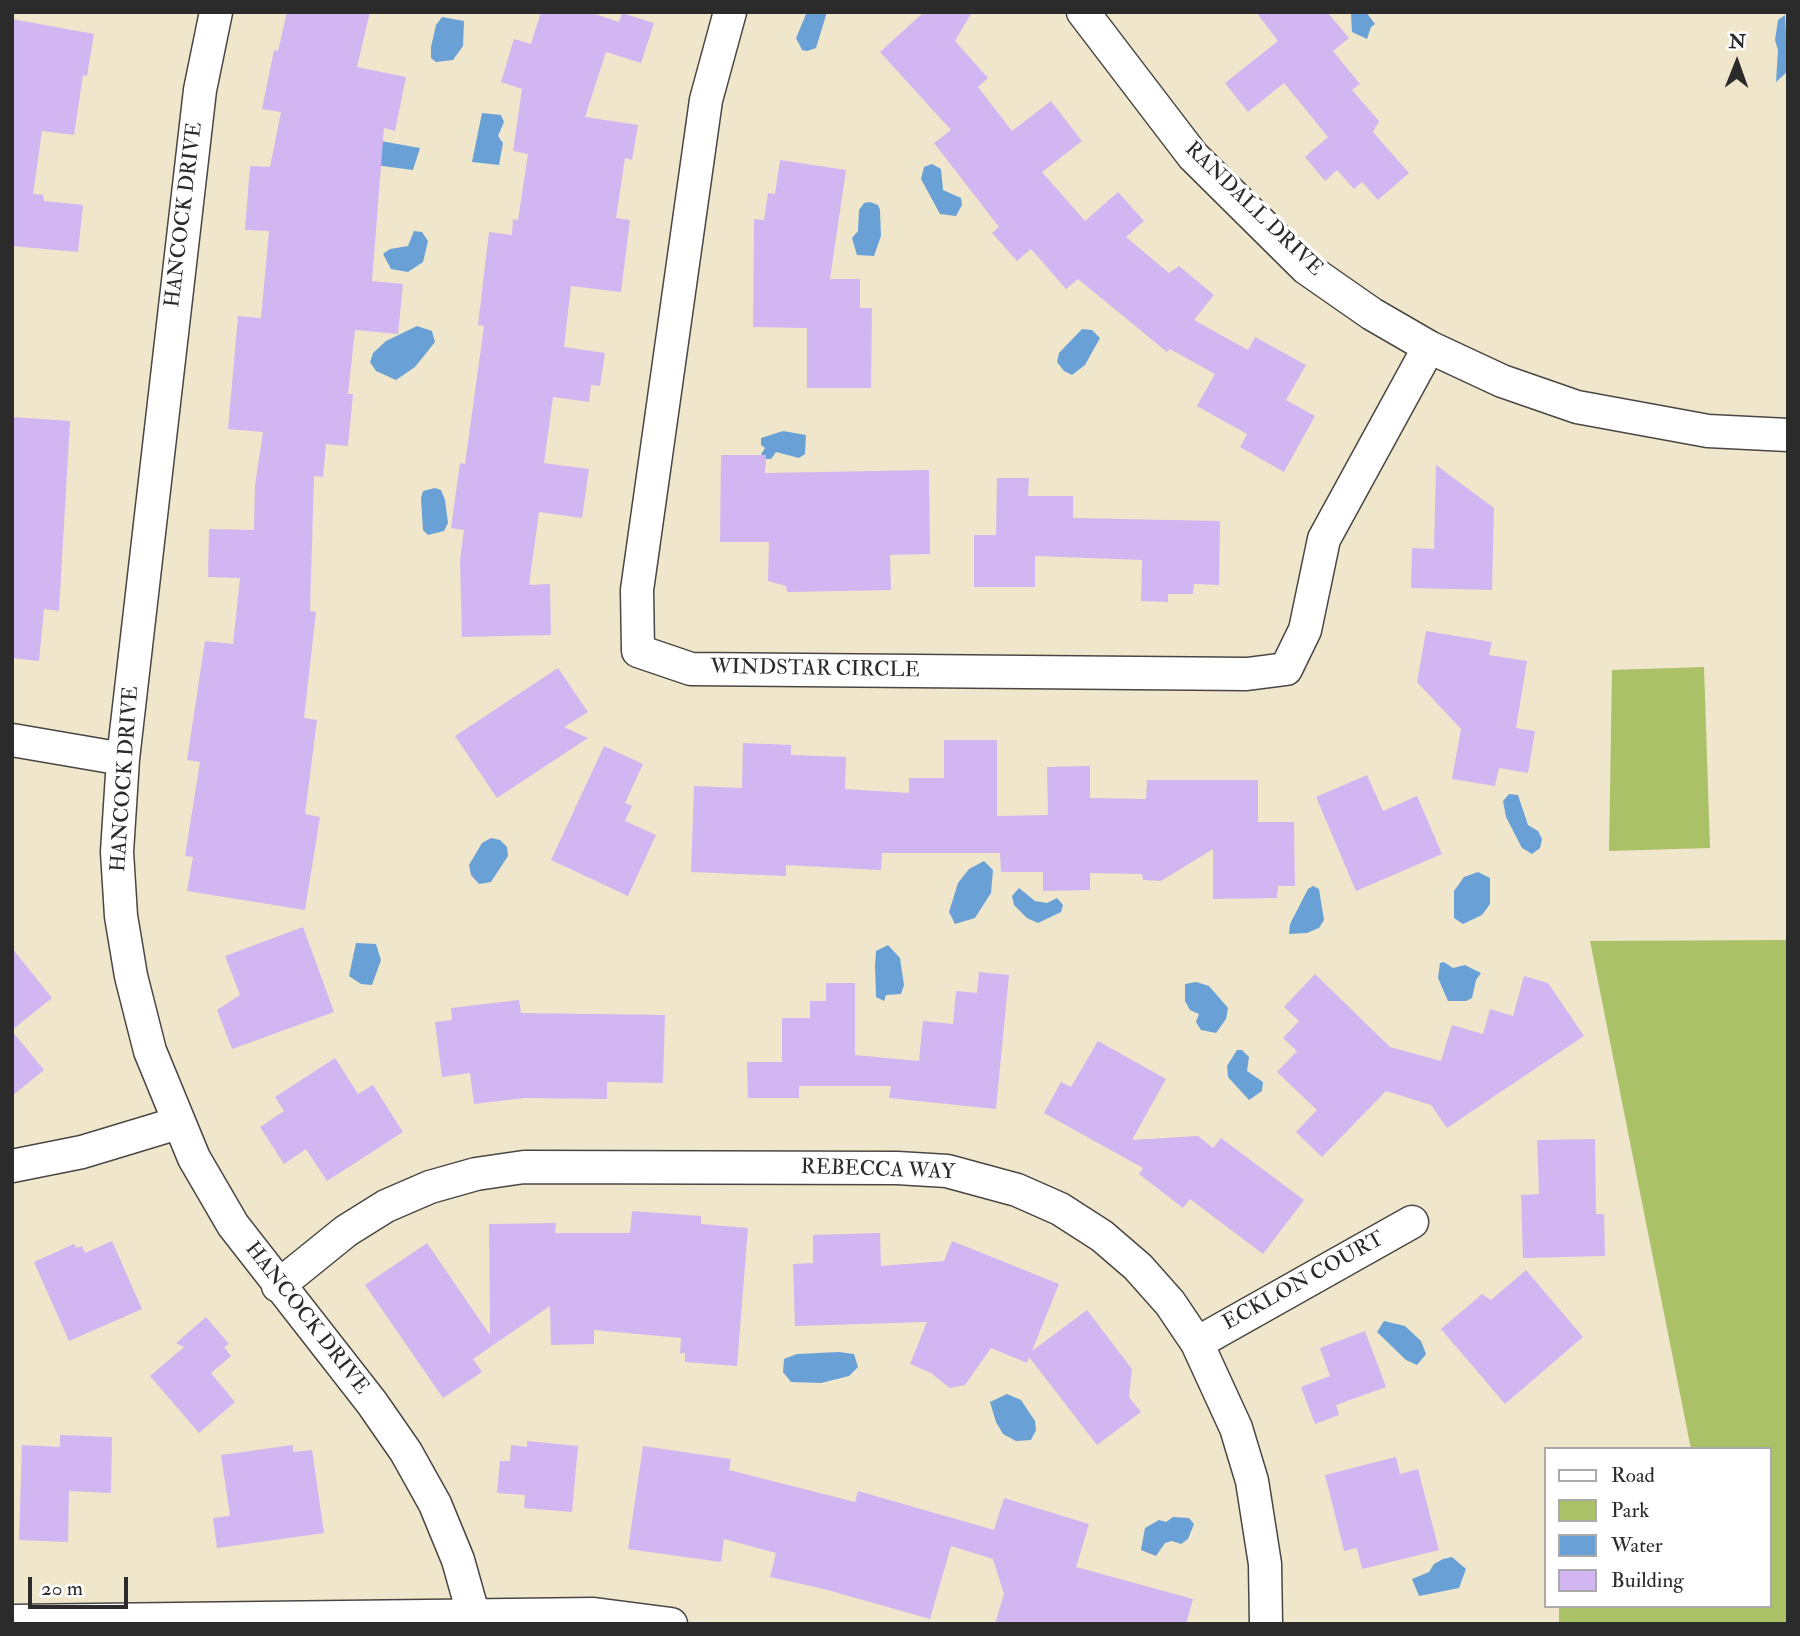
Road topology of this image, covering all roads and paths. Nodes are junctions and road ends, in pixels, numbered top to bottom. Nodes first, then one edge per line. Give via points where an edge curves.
1 (216, 12) edge
2 (730, 12) edge
3 (1083, 12) edge
4 (1429, 347) junction
5 (1788, 435) edge
6 (12, 740) edge
7 (123, 758) junction
8 (178, 1123) junction
9 (12, 1166) edge
10 (1412, 1222) dead end
11 (278, 1286) junction
12 (1196, 1343) junction
13 (475, 1619) edge
14 (12, 1621) edge
15 (671, 1624) edge
16 (1266, 1624) edge

1 - 7 street, HANCOCK DRIVE via 200,90
2 - 4 street, WINDSTAR CIRCLE via 706,100 637,590 638,651 691,669 1247,674 1286,669 1305,630 1324,539
3 - 4 street, RANDALL DRIVE via 1193,156 1306,268
4 - 5 street, RANDALL DRIVE via 1502,381 1577,407 1708,431
6 - 7 street
7 - 8 street, HANCOCK DRIVE via 117,852 121,916 150,1051
8 - 9 street via 82,1152
8 - 11 street, HANCOCK DRIVE via 233,1225
10 - 12 street, ECKLON COURT
11 - 12 street, REBECCA WAY via 346,1231 386,1206 476,1174 524,1167 897,1168 971,1176 1060,1209 1138,1267 1170,1303
11 - 13 street, HANCOCK DRIVE via 406,1452 435,1504
12 - 16 street, REBECCA WAY via 1236,1428 1252,1481 1265,1564
13 - 14 street
13 - 15 street via 594,1614

